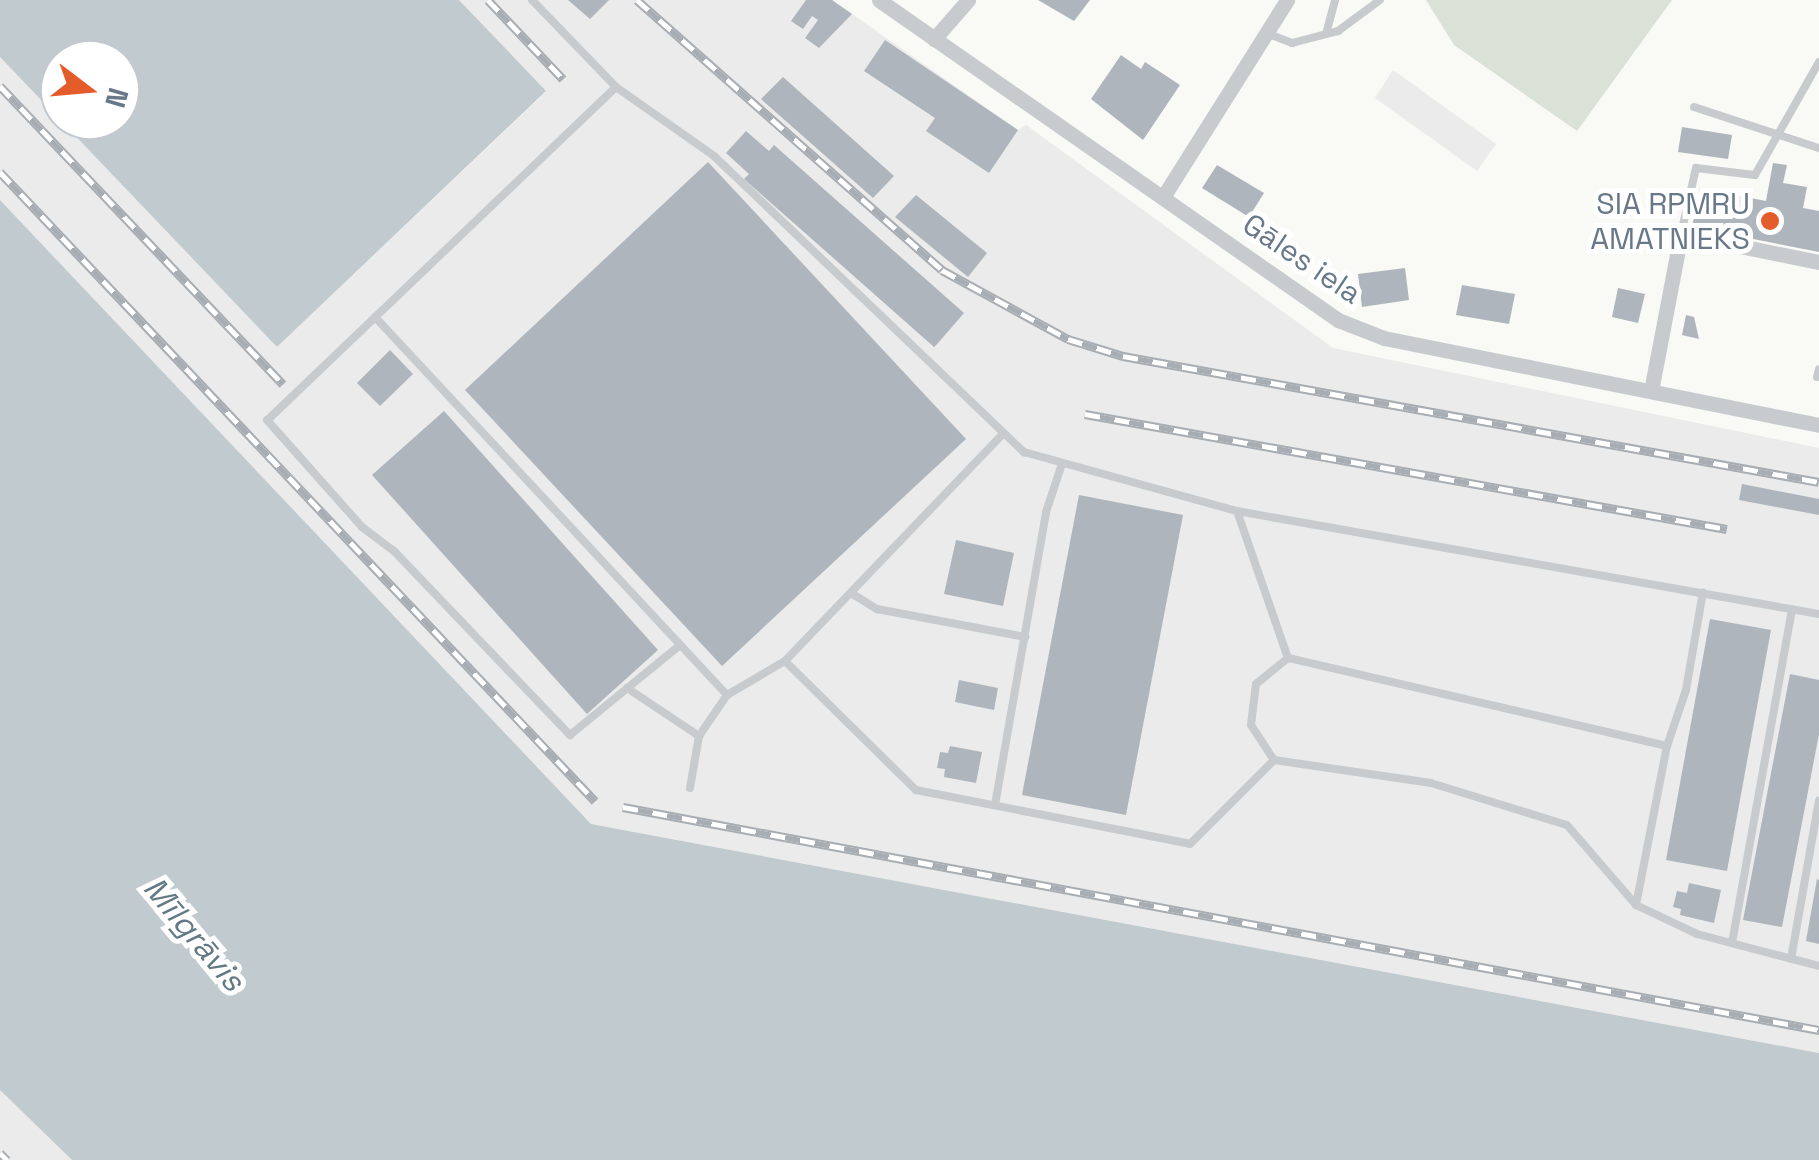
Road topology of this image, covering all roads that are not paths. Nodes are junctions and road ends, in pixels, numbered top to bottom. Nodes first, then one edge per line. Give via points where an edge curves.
1 (532, 0) edge
2 (879, 0) edge
3 (968, 0) edge
4 (1287, 0) edge
5 (1335, 0) edge
6 (1380, 0) edge
7 (1266, 33) junction
8 (1326, 35) junction
9 (934, 39) junction
10 (1819, 62) edge
11 (616, 87) junction
12 (1694, 107) dead end
13 (1778, 134) junction
14 (1819, 148) edge
15 (1163, 197) junction
16 (1682, 234) junction
17 (1819, 262) edge
18 (375, 317) junction
19 (1650, 391) junction
20 (1819, 425) edge
21 (1003, 434) junction
22 (1062, 464) junction
23 (1237, 511) junction
24 (851, 592) junction
25 (1703, 592) junction
26 (1792, 609) junction
27 (1819, 614) edge
28 (1025, 637) junction
29 (680, 645) junction
30 (1288, 658) junction
31 (785, 661) junction
32 (627, 688) junction
33 (727, 695) junction
34 (699, 736) junction
35 (1667, 746) junction
36 (1274, 760) junction
37 (690, 788) dead end
38 (1819, 800) edge
39 (995, 805) junction
40 (1636, 905) junction
41 (1732, 944) junction
42 (1792, 959) junction
43 (1819, 966) edge

1 - 11 lane
2 - 9 street, Gāles iela
3 - 9 street
4 - 7 street
5 - 8 lane
6 - 8 lane via 1356,24
7 - 8 lane via 1292,43
7 - 15 street
9 - 15 street, Gāles iela
10 - 13 lane
11 - 18 lane
11 - 21 lane via 714,156
12 - 13 lane
13 - 14 lane
13 - 16 lane via 1755,176 1696,168
15 - 19 street, Gāles iela via 1338,320 1384,338
16 - 17 street
16 - 19 street
18 - 29 lane
18 - 32 lane via 267,420 362,527 394,551 570,735
19 - 20 street, Gāles iela
21 - 22 lane via 1024,452
21 - 24 lane
22 - 23 lane
22 - 28 lane via 1046,512
23 - 25 lane
23 - 30 lane
24 - 28 lane via 877,609
24 - 31 lane
25 - 26 lane
25 - 35 lane via 1686,690
26 - 27 lane
26 - 41 lane
28 - 39 lane
29 - 32 lane
29 - 33 lane
30 - 35 lane
30 - 36 lane via 1256,684 1251,725
31 - 33 lane
31 - 39 lane via 916,790
32 - 34 lane
33 - 34 lane
34 - 37 lane
35 - 40 lane
36 - 39 lane via 1190,844
36 - 40 lane via 1431,782 1568,825
38 - 42 lane
40 - 41 lane
41 - 42 lane
42 - 43 lane

